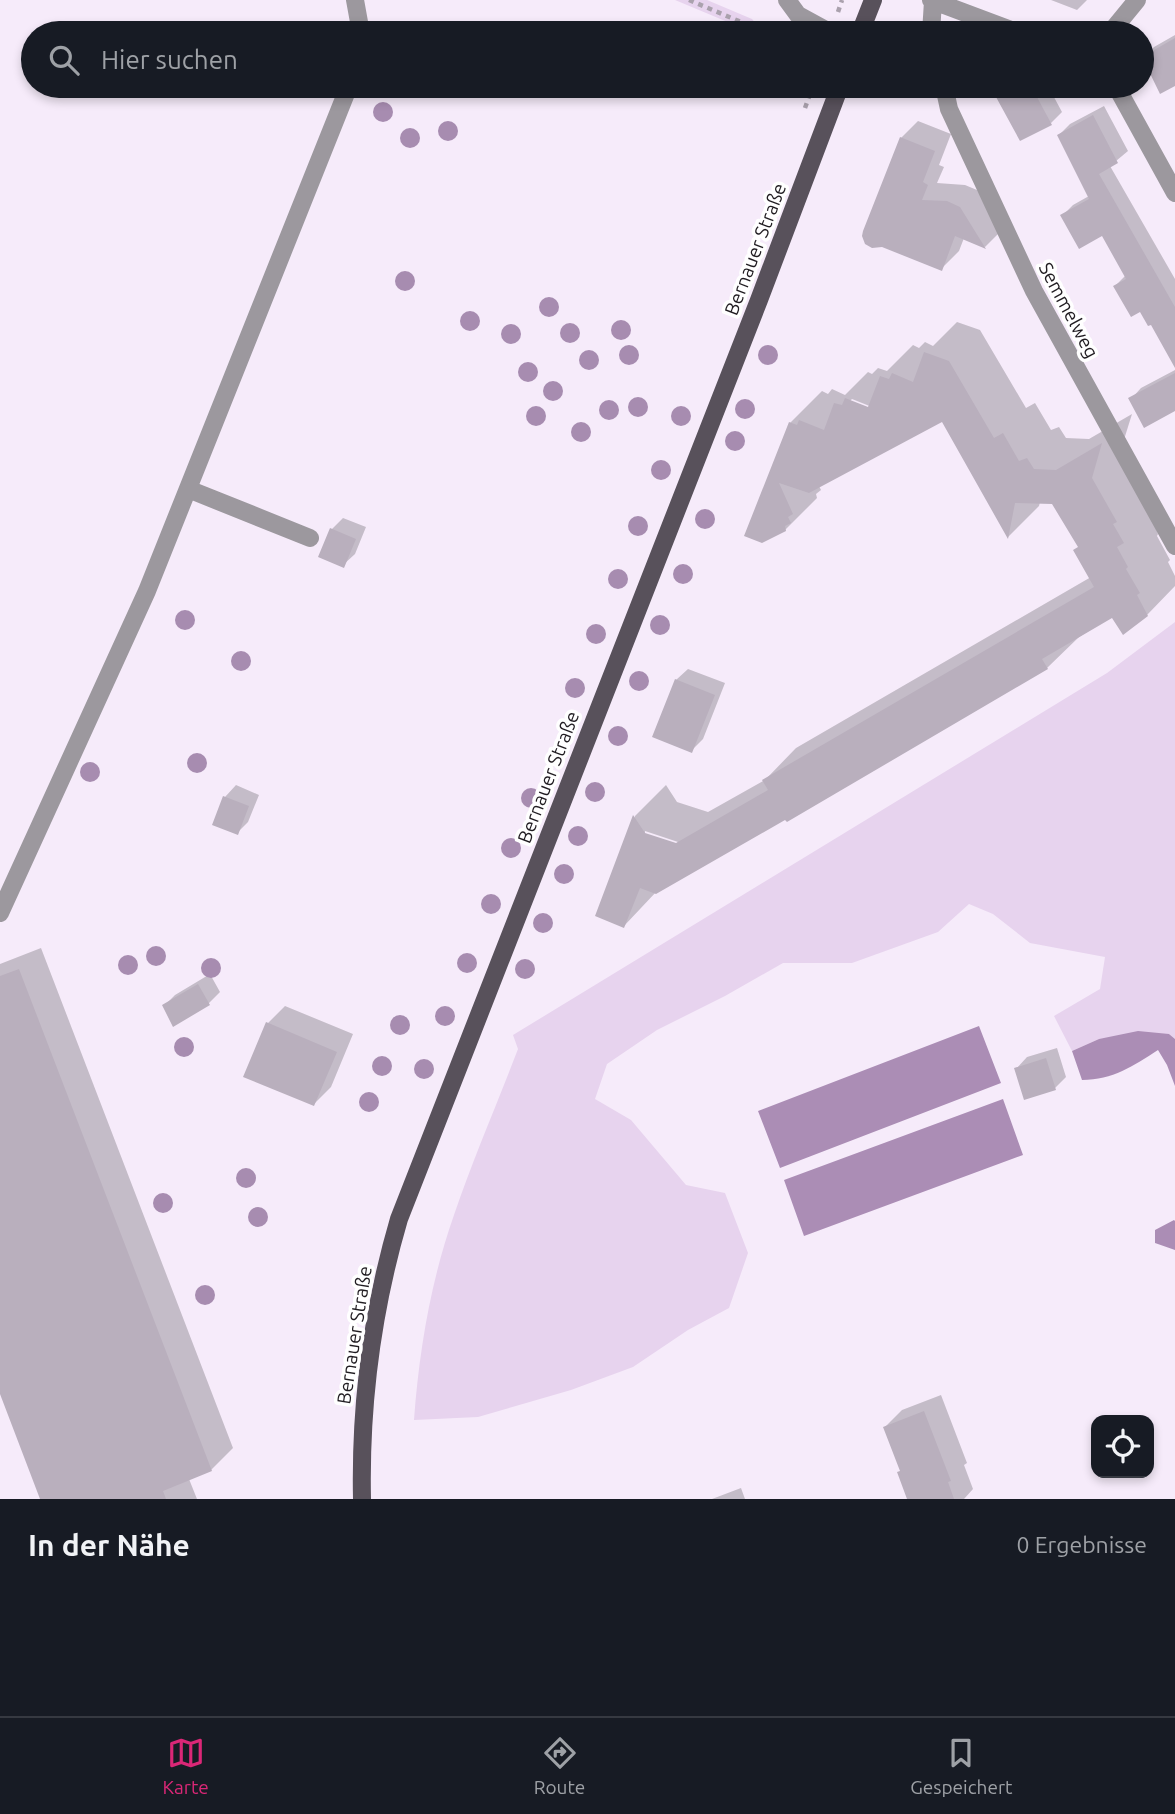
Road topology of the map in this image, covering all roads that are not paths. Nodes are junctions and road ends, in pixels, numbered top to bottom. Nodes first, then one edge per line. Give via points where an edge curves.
1 (355, 0) edge
2 (788, 0) edge
3 (873, 0) edge
4 (932, 0) edge
5 (1138, 0) edge
6 (359, 21) edge
7 (809, 21) edge
8 (865, 21) edge
9 (931, 21) edge
10 (987, 21) edge
11 (1120, 21) edge
12 (344, 98) edge
13 (835, 98) edge
14 (947, 98) edge
15 (1123, 98) edge
16 (1175, 193) edge
17 (188, 489) junction
18 (310, 538) dead end
19 (1175, 546) edge
20 (0, 913) edge
21 (362, 1499) edge

1 - 6 street
2 - 7 street via 798,15
3 - 8 main road
4 - 9 street
4 - 10 street
5 - 11 street
12 - 17 street
13 - 21 main road, Bernauer Straße via 398,1219 375,1312 367,1368
14 - 19 street, Semmelweg via 1034,291
15 - 16 street
17 - 18 street
17 - 20 street via 147,591

